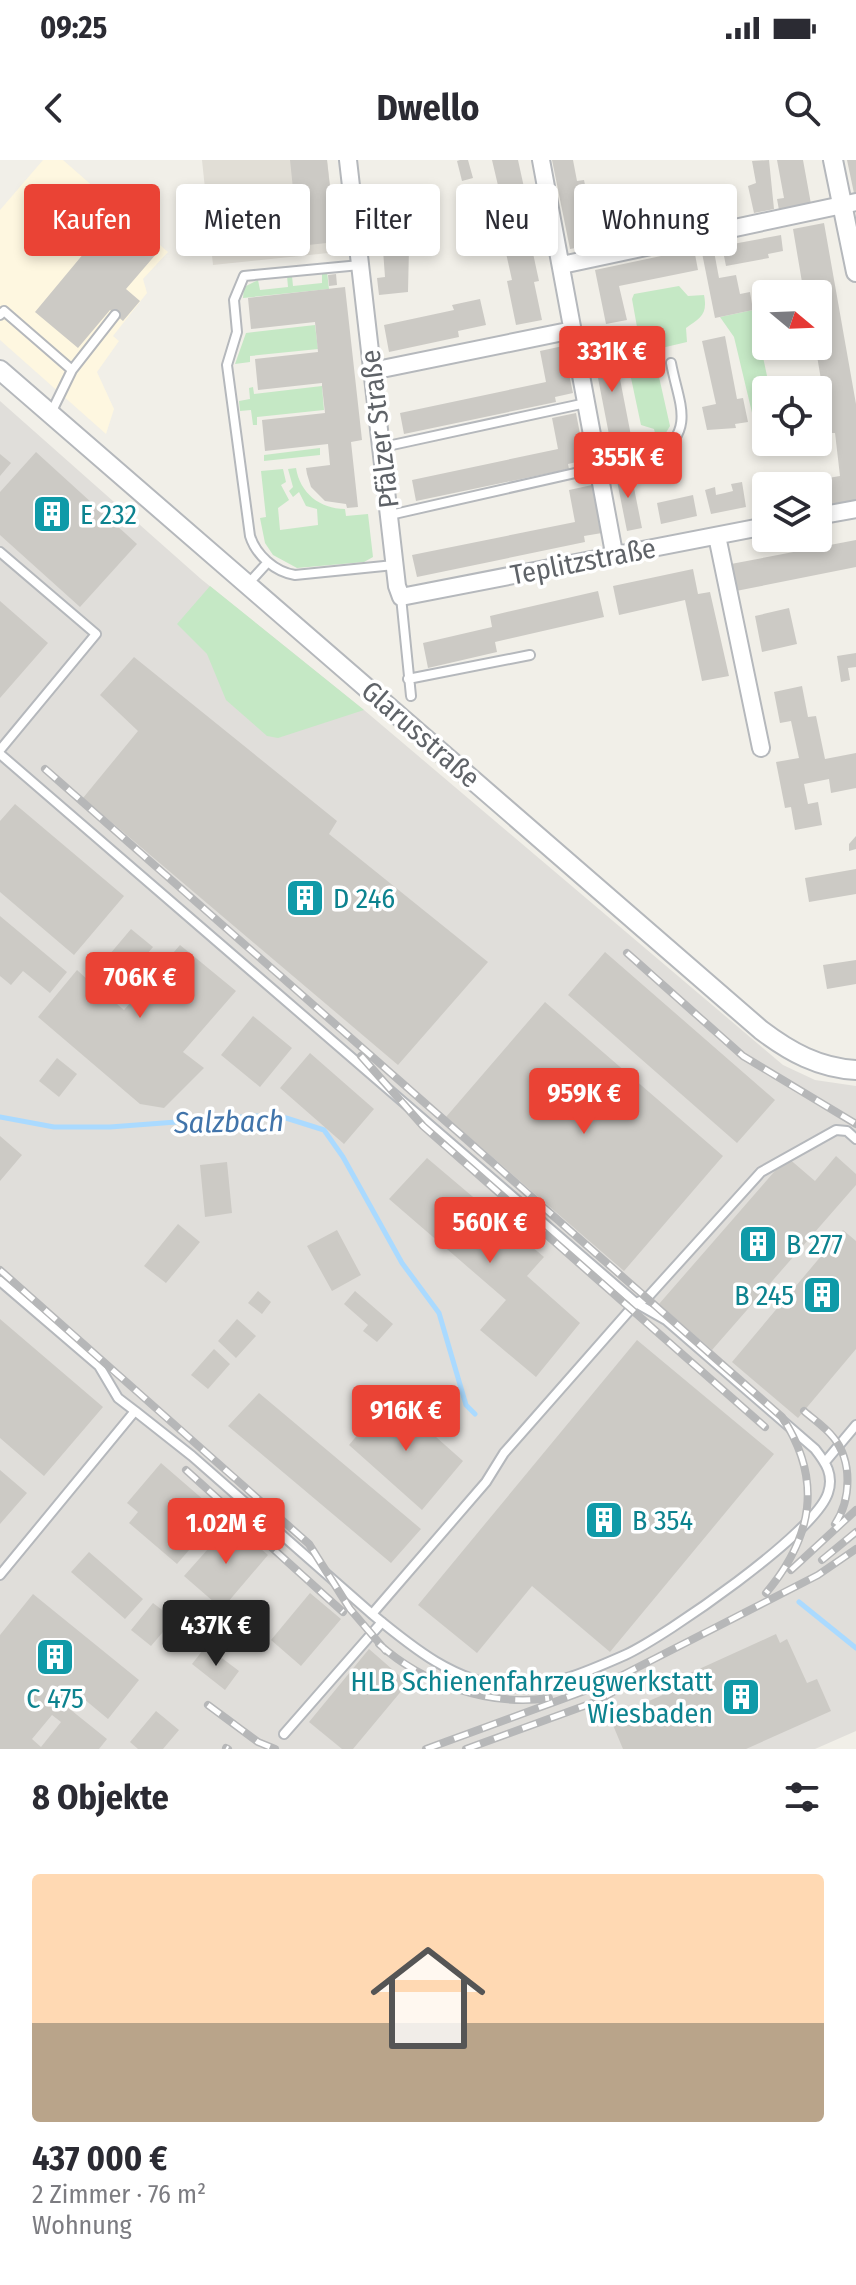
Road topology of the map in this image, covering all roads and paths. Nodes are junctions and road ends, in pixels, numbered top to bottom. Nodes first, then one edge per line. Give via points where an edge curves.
1 (348, 160) edge
2 (541, 160) edge
3 (833, 160) edge
4 (849, 203) edge
5 (360, 265) junction
6 (562, 265) junction
7 (856, 272) edge
8 (0, 315) edge
9 (115, 315) dead end
10 (573, 330) junction
11 (671, 363) dead end
12 (0, 370) edge
13 (72, 370) junction
14 (372, 371) junction
15 (586, 403) junction
16 (51, 413) junction
17 (383, 447) junction
18 (598, 471) junction
19 (856, 509) edge
20 (832, 513) edge
21 (390, 515) junction
22 (752, 529) edge
23 (717, 536) junction
24 (0, 552) edge
25 (614, 553) junction
26 (268, 562) junction
27 (394, 565) junction
28 (248, 584) junction
29 (401, 597) junction
30 (530, 655) dead end
31 (408, 679) junction
32 (411, 696) dead end
33 (761, 748) dead end
34 (0, 752) edge
35 (856, 1070) edge
36 (856, 1139) edge
37 (0, 1281) edge
38 (636, 1303) junction
39 (135, 1411) junction
40 (856, 1425) edge
41 (825, 1462) junction
42 (0, 1575) edge
43 (372, 1614) junction
44 (382, 1622) junction
45 (284, 1734) dead end

1 - 5 street, Pfälzer Straße
2 - 6 street
3 - 4 street
4 - 6 street
4 - 7 street
5 - 14 street, Pfälzer Straße
5 - 26 lane via 249,274 236,289 236,337 227,365 250,536
6 - 10 street
8 - 13 lane via 4,311
9 - 13 lane
10 - 14 street
10 - 15 street
11 - 18 lane via 683,427 675,443 659,454
12 - 16 street, Glarusstraße
13 - 16 lane
14 - 17 street, Pfälzer Straße
15 - 17 lane
15 - 18 street
16 - 28 street, Glarusstraße
17 - 21 street, Pfälzer Straße
18 - 21 lane
18 - 25 street
19 - 20 street
21 - 27 street, Pfälzer Straße
22 - 23 street, Teplitzstraße
23 - 25 street, Teplitzstraße
23 - 33 street
24 - 34 lane via 96,634
25 - 29 street, Teplitzstraße
26 - 27 lane via 295,575
26 - 28 lane
27 - 29 street, Pfälzer Straße
28 - 35 street, Glarusstraße via 761,1030 819,1064
29 - 31 lane, Pfälzer Straße
30 - 31 lane
31 - 32 lane, Pfälzer Straße
34 - 38 lane
36 - 38 lane via 836,1130 761,1172 647,1298
37 - 39 lane via 99,1366 118,1398
38 - 41 lane via 666,1320
38 - 43 lane
39 - 42 lane
39 - 43 lane
40 - 41 lane
41 - 44 lane via 830,1480 825,1500 743,1576 627,1654 559,1681 509,1687 452,1672
43 - 44 lane
44 - 45 lane

